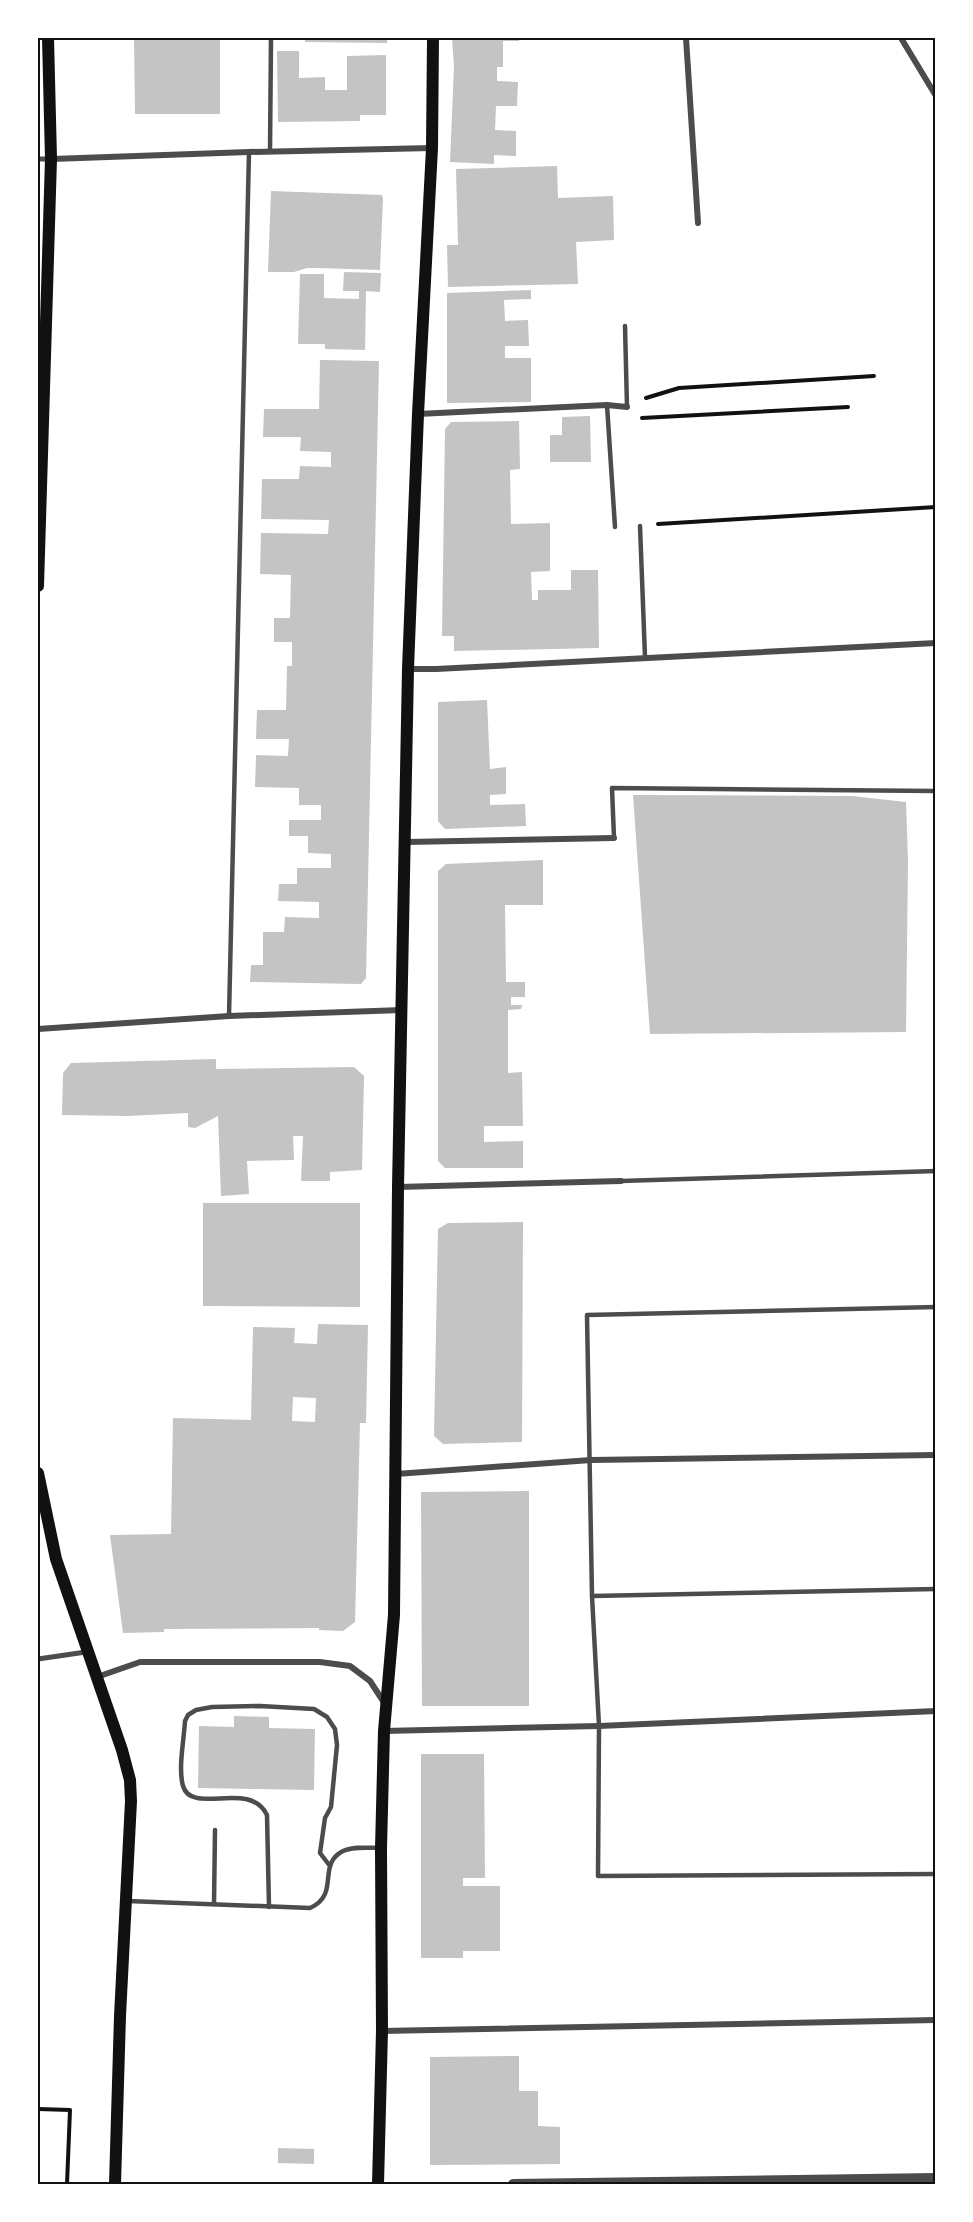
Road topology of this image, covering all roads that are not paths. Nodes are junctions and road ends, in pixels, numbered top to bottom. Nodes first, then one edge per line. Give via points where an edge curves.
1 (48, 38) edge
2 (271, 38) edge
3 (433, 38) edge
4 (686, 38) edge
5 (901, 38) edge
6 (936, 96) edge
7 (432, 148) junction
8 (270, 151) junction
9 (249, 152) junction
10 (38, 159) edge
11 (51, 159) junction
12 (698, 222) dead end
13 (625, 326) dead end
14 (607, 405) junction
15 (627, 406) joint
16 (418, 414) junction
17 (640, 526) road end
18 (615, 527) dead end
19 (38, 586) edge
20 (936, 643) edge
21 (645, 657) junction
22 (408, 669) junction
23 (936, 791) edge
24 (614, 838) joint
25 (406, 842) junction
26 (403, 1010) junction
27 (229, 1016) junction
28 (38, 1029) edge
29 (936, 1171) edge
30 (621, 1181) joint
31 (398, 1187) junction
32 (936, 1307) edge
33 (936, 1455) edge
34 (591, 1460) junction
35 (38, 1473) edge
36 (395, 1474) junction
37 (936, 1589) edge
38 (592, 1596) junction
39 (87, 1652) junction
40 (38, 1659) edge
41 (97, 1677) junction
42 (385, 1705) junction
43 (936, 1711) edge
44 (599, 1726) junction
45 (384, 1731) junction
46 (215, 1830) dead end
47 (381, 1848) junction
48 (330, 1866) junction
49 (936, 1874) edge
50 (125, 1901) junction
51 (214, 1904) junction
52 (269, 1907) junction
53 (936, 2020) edge
54 (382, 2031) junction
55 (936, 2178) edge
56 (737, 2182) edge
57 (115, 2184) edge
58 (378, 2184) edge
59 (513, 2184) edge

1 - 11 main road
2 - 8 lane
3 - 7 main road
4 - 12 street
5 - 6 street
7 - 8 street
7 - 16 main road
8 - 9 street
9 - 11 street
9 - 27 lane
10 - 11 street
11 - 19 main road
13 - 15 lane
14 - 15 street
14 - 16 street
14 - 18 lane
16 - 22 main road
17 - 21 lane
20 - 21 street
21 - 22 street
22 - 25 main road
23 - 24 lane via 612,788
24 - 25 street
25 - 26 main road
26 - 27 street
26 - 31 main road
27 - 28 street
29 - 30 lane
30 - 31 street
31 - 36 main road
32 - 34 lane via 587,1315
33 - 34 street
34 - 36 street
34 - 38 lane
35 - 39 main road via 56,1558
36 - 42 main road via 394,1615
37 - 38 lane
38 - 44 lane
39 - 40 street
39 - 41 main road
41 - 42 street via 140,1662 320,1662 350,1666 370,1681
41 - 50 main road via 130,1780
42 - 45 main road
43 - 44 street
44 - 45 street
44 - 49 lane via 598,1876
45 - 47 main road
46 - 51 lane
47 - 48 lane via 343,1851
47 - 54 main road
48 - 52 lane via 327,1894 319,1904 310,1908
48 - 52 lane via 320,1853 325,1818 331,1807 337,1745 335,1729 327,1717 314,1709 260,1706 212,1707 188,1715 184,1789 200,1799 257,1801 267,1815
50 - 51 lane
50 - 57 main road
51 - 52 lane
53 - 54 street
54 - 58 main road
55 - 56 street
56 - 59 street

